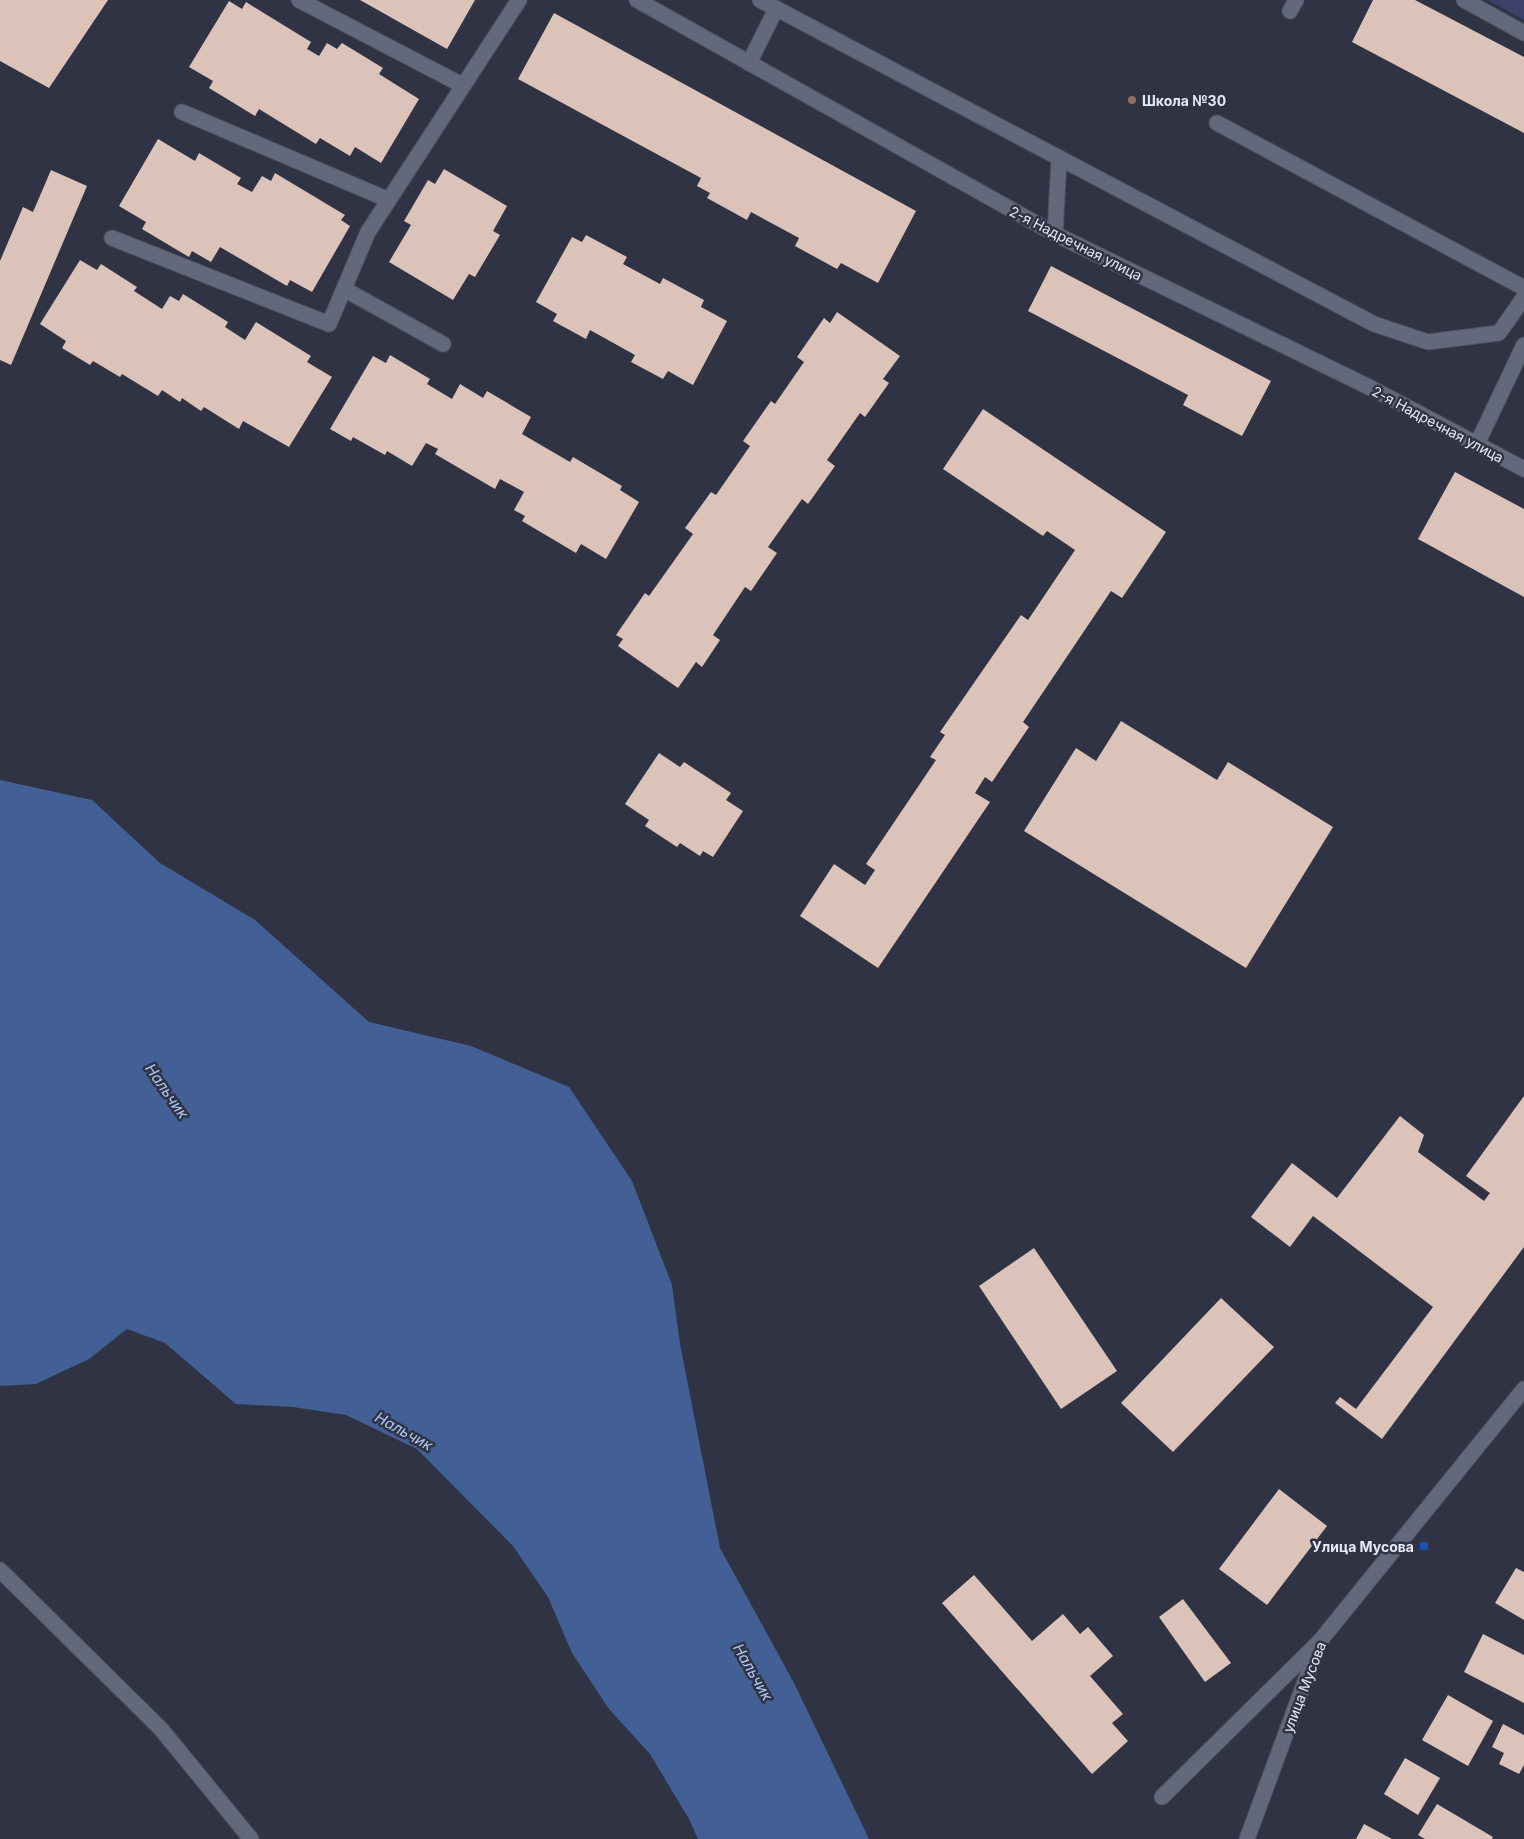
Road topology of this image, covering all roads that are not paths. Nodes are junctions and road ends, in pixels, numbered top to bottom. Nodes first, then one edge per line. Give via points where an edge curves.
1 (299, 0) edge
2 (519, 0) edge
3 (637, 0) edge
4 (760, 0) edge
5 (1464, 0) edge
6 (776, 9) junction
7 (1524, 33) edge
8 (749, 63) junction
9 (462, 85) junction
10 (182, 112) dead end
11 (1217, 123) dead end
12 (1059, 159) junction
13 (389, 200) junction
14 (1055, 234) junction
15 (112, 238) dead end
16 (1524, 288) edge
17 (344, 289) junction
18 (1524, 297) edge
19 (444, 344) dead end
20 (1524, 345) edge
21 (1477, 444) junction
22 (1524, 469) edge
23 (1524, 1389) edge
24 (0, 1570) edge
25 (1320, 1640) junction
26 (1162, 1797) dead end
27 (251, 1839) edge
28 (1246, 1839) edge

1 - 9 street
2 - 9 street
3 - 8 street, 2-я Надречная улица
4 - 6 street
5 - 7 street
6 - 8 street
6 - 12 street
8 - 14 street, 2-я Надречная улица
9 - 13 street
10 - 13 street
11 - 16 street
12 - 14 street
12 - 18 street via 1374,324 1428,342 1499,333
13 - 17 street via 368,232
14 - 21 street, 2-я Надречная улица via 1371,388
15 - 17 street via 329,324
17 - 19 street
20 - 21 street
21 - 22 street, 2-я Надречная улица
23 - 25 street, улица Мусова
24 - 27 street via 161,1729
25 - 26 street
25 - 28 street, улица Мусова

